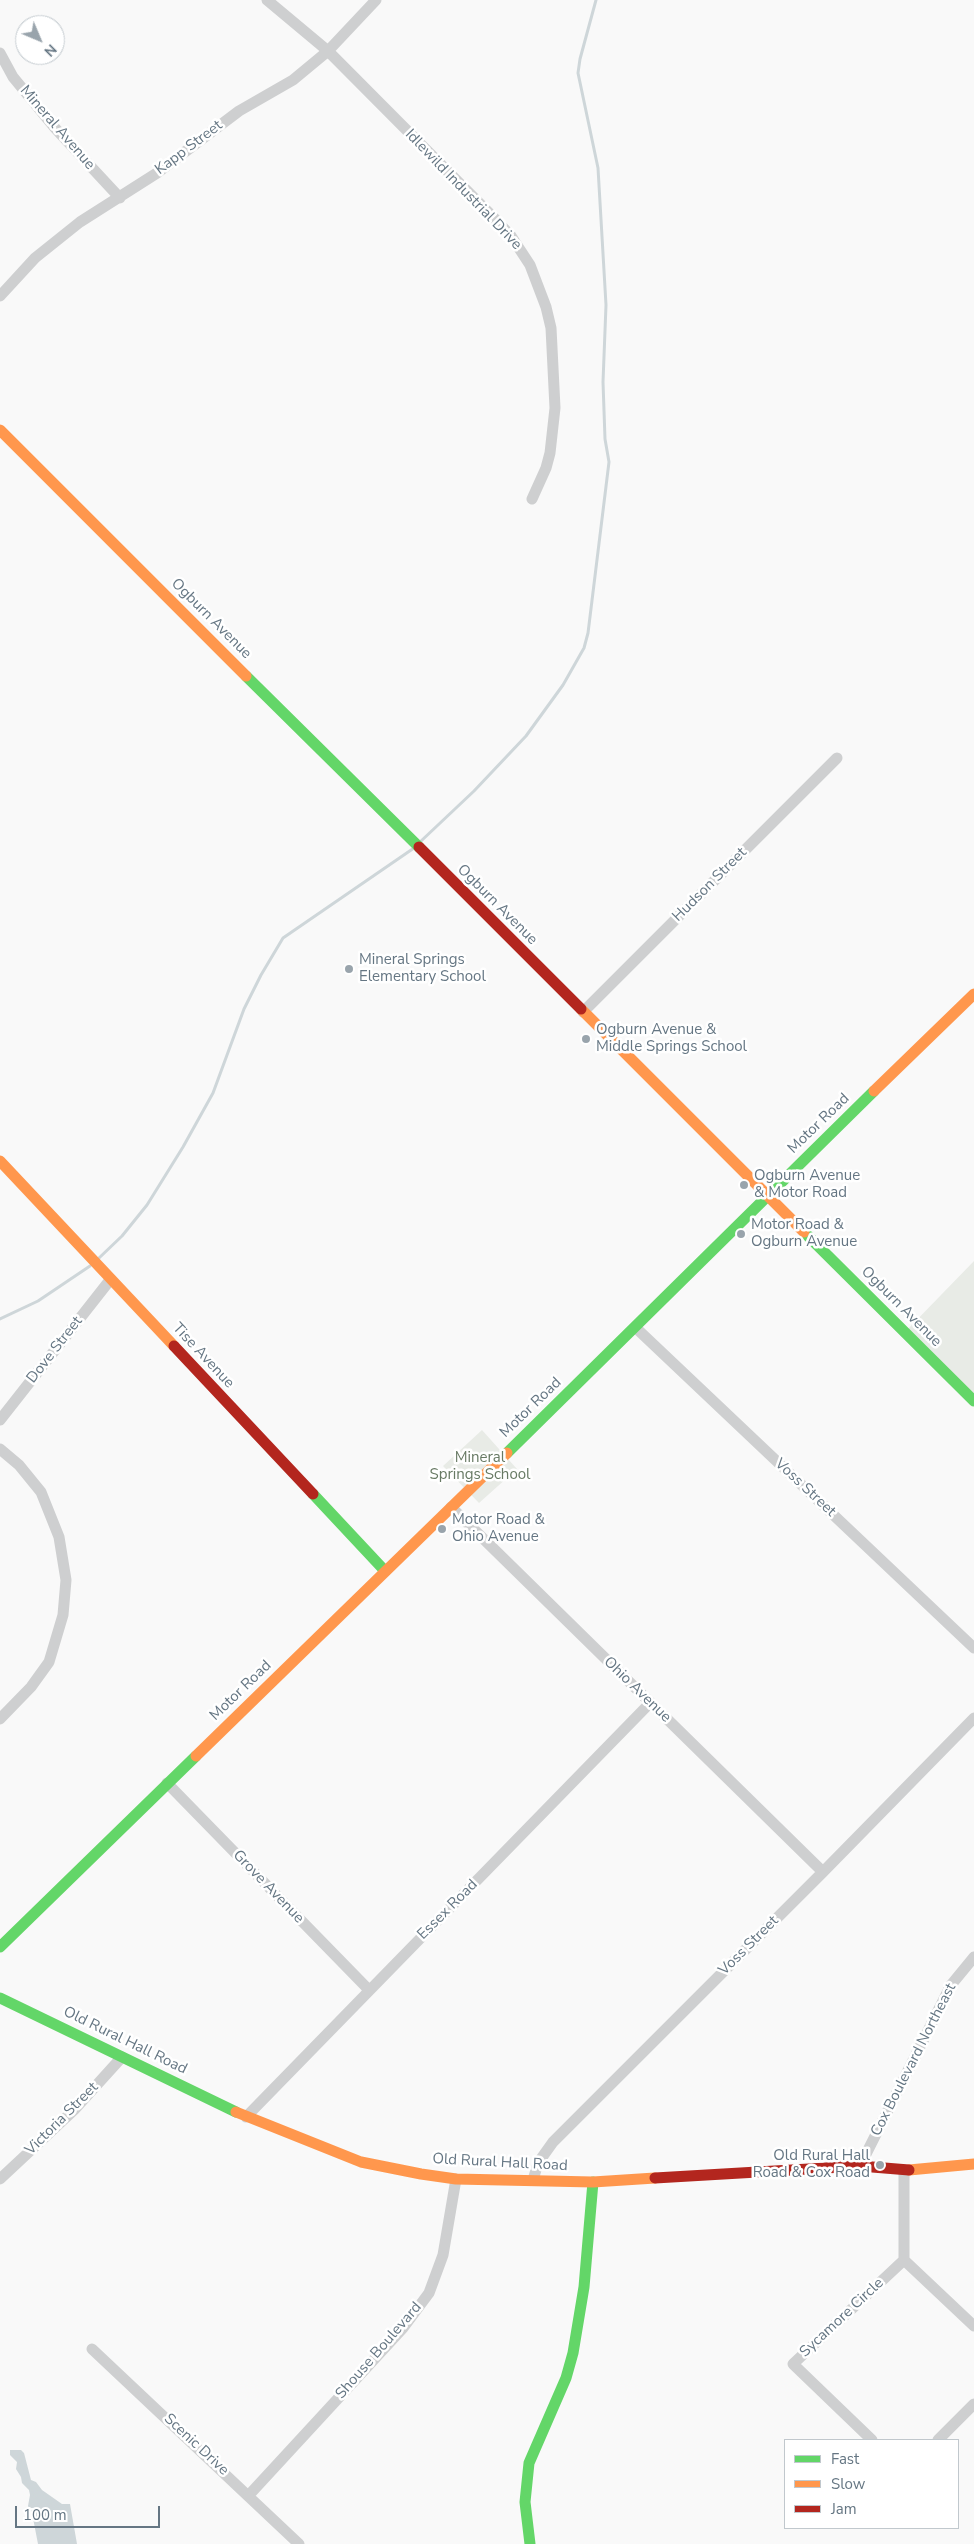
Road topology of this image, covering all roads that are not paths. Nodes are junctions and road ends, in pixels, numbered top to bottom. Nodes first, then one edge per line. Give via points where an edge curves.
1 (267, 0) edge
2 (376, 0) edge
3 (328, 51) junction
4 (0, 53) edge
5 (120, 198) junction
6 (0, 296) edge
7 (0, 430) edge
8 (532, 499) dead end
9 (837, 758) dead end
10 (974, 994) edge
11 (583, 1012) junction
12 (0, 1161) edge
13 (767, 1195) junction
14 (110, 1280) junction
15 (636, 1328) junction
16 (974, 1401) edge
17 (0, 1420) edge
18 (0, 1449) edge
19 (451, 1507) junction
20 (385, 1571) junction
21 (974, 1648) edge
22 (650, 1703) junction
23 (974, 1718) edge
24 (0, 1720) edge
25 (167, 1783) junction
26 (823, 1872) junction
27 (0, 1947) edge
28 (974, 1957) edge
29 (369, 1990) junction
30 (0, 1998) edge
31 (122, 2056) junction
32 (246, 2117) junction
33 (974, 2164) edge
34 (860, 2166) junction
35 (904, 2170) junction
36 (0, 2179) edge
37 (456, 2179) junction
38 (533, 2180) junction
39 (593, 2182) junction
40 (904, 2260) junction
41 (974, 2326) edge
42 (92, 2348) dead end
43 (974, 2404) edge
44 (871, 2439) edge
45 (939, 2439) edge
46 (249, 2495) junction
47 (528, 2526) junction
48 (299, 2544) edge
49 (530, 2544) edge
50 (539, 2544) edge

1 - 3 street, Idlewild Industrial Drive
2 - 3 street, Kapp Street
3 - 5 street, Kapp Street via 293,80 239,111
3 - 8 street, Idlewild Industrial Drive via 501,225 530,265 544,300 550,328 555,408 550,453
4 - 5 street, Mineral Avenue via 13,77 54,128
5 - 6 street, Kapp Street via 80,222 35,258
7 - 11 street, Ogburn Avenue
9 - 11 street, Hudson Street
10 - 13 street, Motor Road
11 - 13 street, Ogburn Avenue
12 - 14 street, Tise Avenue
13 - 15 street, Motor Road
13 - 16 street, Ogburn Avenue
14 - 17 street, Dove Street
14 - 20 street, Tise Avenue
15 - 19 street, Motor Road
15 - 21 street, Voss Street
18 - 24 street via 19,1464 40,1492 59,1537 66,1580 63,1616 49,1662
19 - 20 street, Motor Road
19 - 22 street, Ohio Avenue
20 - 25 street, Motor Road
22 - 26 street, Ohio Avenue
22 - 29 street, Essex Road
23 - 26 street, Voss Street
25 - 27 street, Motor Road
25 - 29 street, Grove Avenue
26 - 38 street, Voss Street via 553,2142 538,2163
28 - 34 street, Cox Boulevard Northeast via 951,1985
29 - 32 street, Essex Road
30 - 31 street, Old Rural Hall Road
31 - 32 street, Old Rural Hall Road
31 - 36 street, Victoria Street via 74,2110
32 - 37 street, Old Rural Hall Road via 361,2162
33 - 35 street, Old Rural Hall Road
34 - 35 street, Old Rural Hall Road
34 - 39 street, Old Rural Hall Road
35 - 40 street
37 - 38 street, Old Rural Hall Road
37 - 46 street, Shouse Boulevard via 443,2255 429,2293 403,2328
38 - 39 street, Old Rural Hall Road
39 - 47 street via 579,2327 566,2378 529,2463 525,2502
40 - 41 street
40 - 44 street, Sycamore Circle via 793,2364
42 - 46 street, Scenic Drive
43 - 45 street
46 - 48 street, Scenic Drive
47 - 49 street
47 - 50 street

